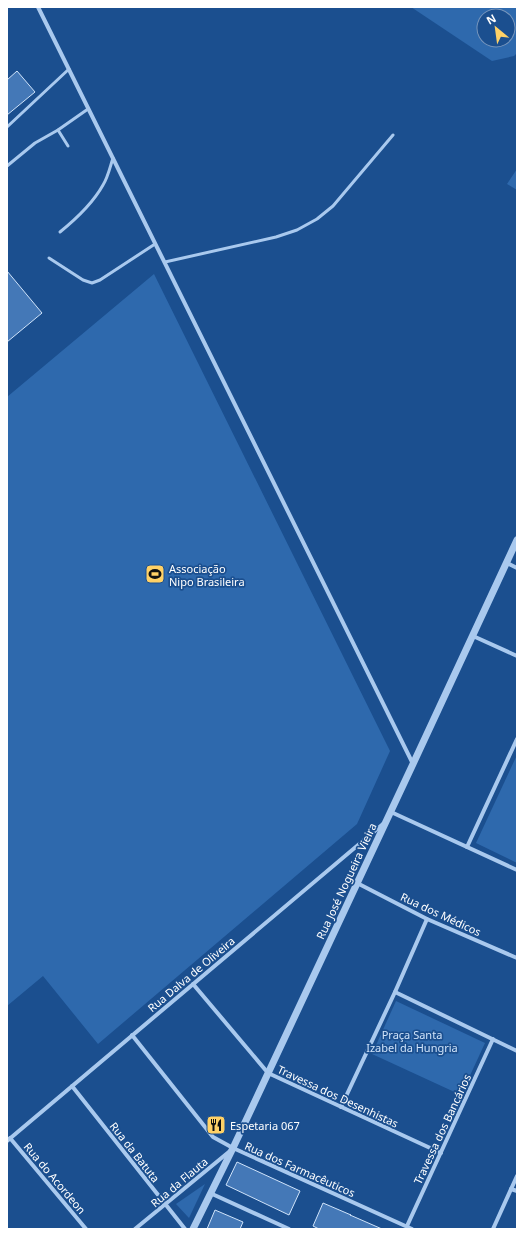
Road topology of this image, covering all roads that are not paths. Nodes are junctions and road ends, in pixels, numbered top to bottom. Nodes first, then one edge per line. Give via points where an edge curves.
1 (38, 7) edge
2 (69, 69) junction
3 (88, 109) junction
4 (7, 127) edge
5 (58, 130) junction
6 (393, 135) dead end
7 (68, 146) dead end
8 (113, 158) junction
9 (7, 166) edge
10 (60, 232) dead end
11 (155, 244) junction
12 (49, 258) dead end
13 (165, 262) junction
14 (517, 540) edge
15 (507, 563) junction
16 (517, 568) edge
17 (473, 636) junction
18 (517, 656) edge
19 (516, 743) edge
20 (414, 764) junction
21 (391, 812) junction
22 (387, 821) junction
23 (467, 847) junction
24 (517, 870) edge
25 (358, 883) junction
26 (428, 919) junction
27 (517, 958) edge
28 (193, 984) junction
29 (395, 992) junction
30 (132, 1035) junction
31 (492, 1039) junction
32 (517, 1051) edge
33 (268, 1073) junction
34 (72, 1086) junction
35 (340, 1107) junction
36 (8, 1139) edge
37 (233, 1148) junction
38 (441, 1153) junction
39 (517, 1176) edge
40 (511, 1189) junction
41 (517, 1191) edge
42 (210, 1193) junction
43 (165, 1205) junction
44 (407, 1226) junction
45 (86, 1229) edge
46 (135, 1229) edge
47 (185, 1229) edge
48 (193, 1229) edge
49 (289, 1229) edge
50 (412, 1229) edge
51 (493, 1229) edge

1 - 2 street
2 - 3 street
2 - 4 lane
3 - 5 lane
3 - 8 street
5 - 7 lane
5 - 9 lane via 35,143
6 - 13 lane via 333,206 318,219 276,237
8 - 10 lane via 107,177 97,194 76,220
8 - 11 street
11 - 12 lane via 92,284
11 - 13 street
13 - 20 street
14 - 15 street, Rua José Nogueira Vieira
15 - 16 street
15 - 17 street, Rua José Nogueira Vieira
17 - 18 street
17 - 20 street, Rua José Nogueira Vieira
19 - 23 street
20 - 21 street, Rua José Nogueira Vieira
21 - 22 street, Rua José Nogueira Vieira
21 - 23 street
22 - 25 street, Rua José Nogueira Vieira
22 - 28 street, Rua Dalva de Oliveira
23 - 24 street
25 - 26 street, Rua dos Médicos
25 - 33 street, Rua José Nogueira Vieira
26 - 27 street, Rua dos Médicos
26 - 29 street
28 - 30 street, Rua Dalva de Oliveira
28 - 33 street, Travessa dos Desenhistas
29 - 31 street
29 - 35 street
30 - 34 street, Rua Dalva de Oliveira
30 - 37 street, Rua dos Farmacêuticos via 213,1137
31 - 32 street
31 - 38 street, Travessa dos Bancários
33 - 35 street, Travessa dos Desenhistas
33 - 37 street, Rua José Nogueira Vieira
34 - 36 street, Rua Dalva de Oliveira
34 - 43 street, Rua da Batuta
35 - 38 street, Travessa dos Desenhistas
36 - 45 street, Rua do Acordeon
37 - 42 street, Rua José Nogueira Vieira
37 - 43 street, Rua da Flauta
37 - 44 street, Rua dos Farmacêuticos
38 - 44 street, Travessa dos Bancários
39 - 40 street
40 - 41 street
40 - 51 street
42 - 48 street, Rua José Nogueira Vieira
42 - 49 street
43 - 46 street, Rua da Flauta
43 - 47 street, Rua da Batuta
44 - 50 street, Rua dos Farmacêuticos

